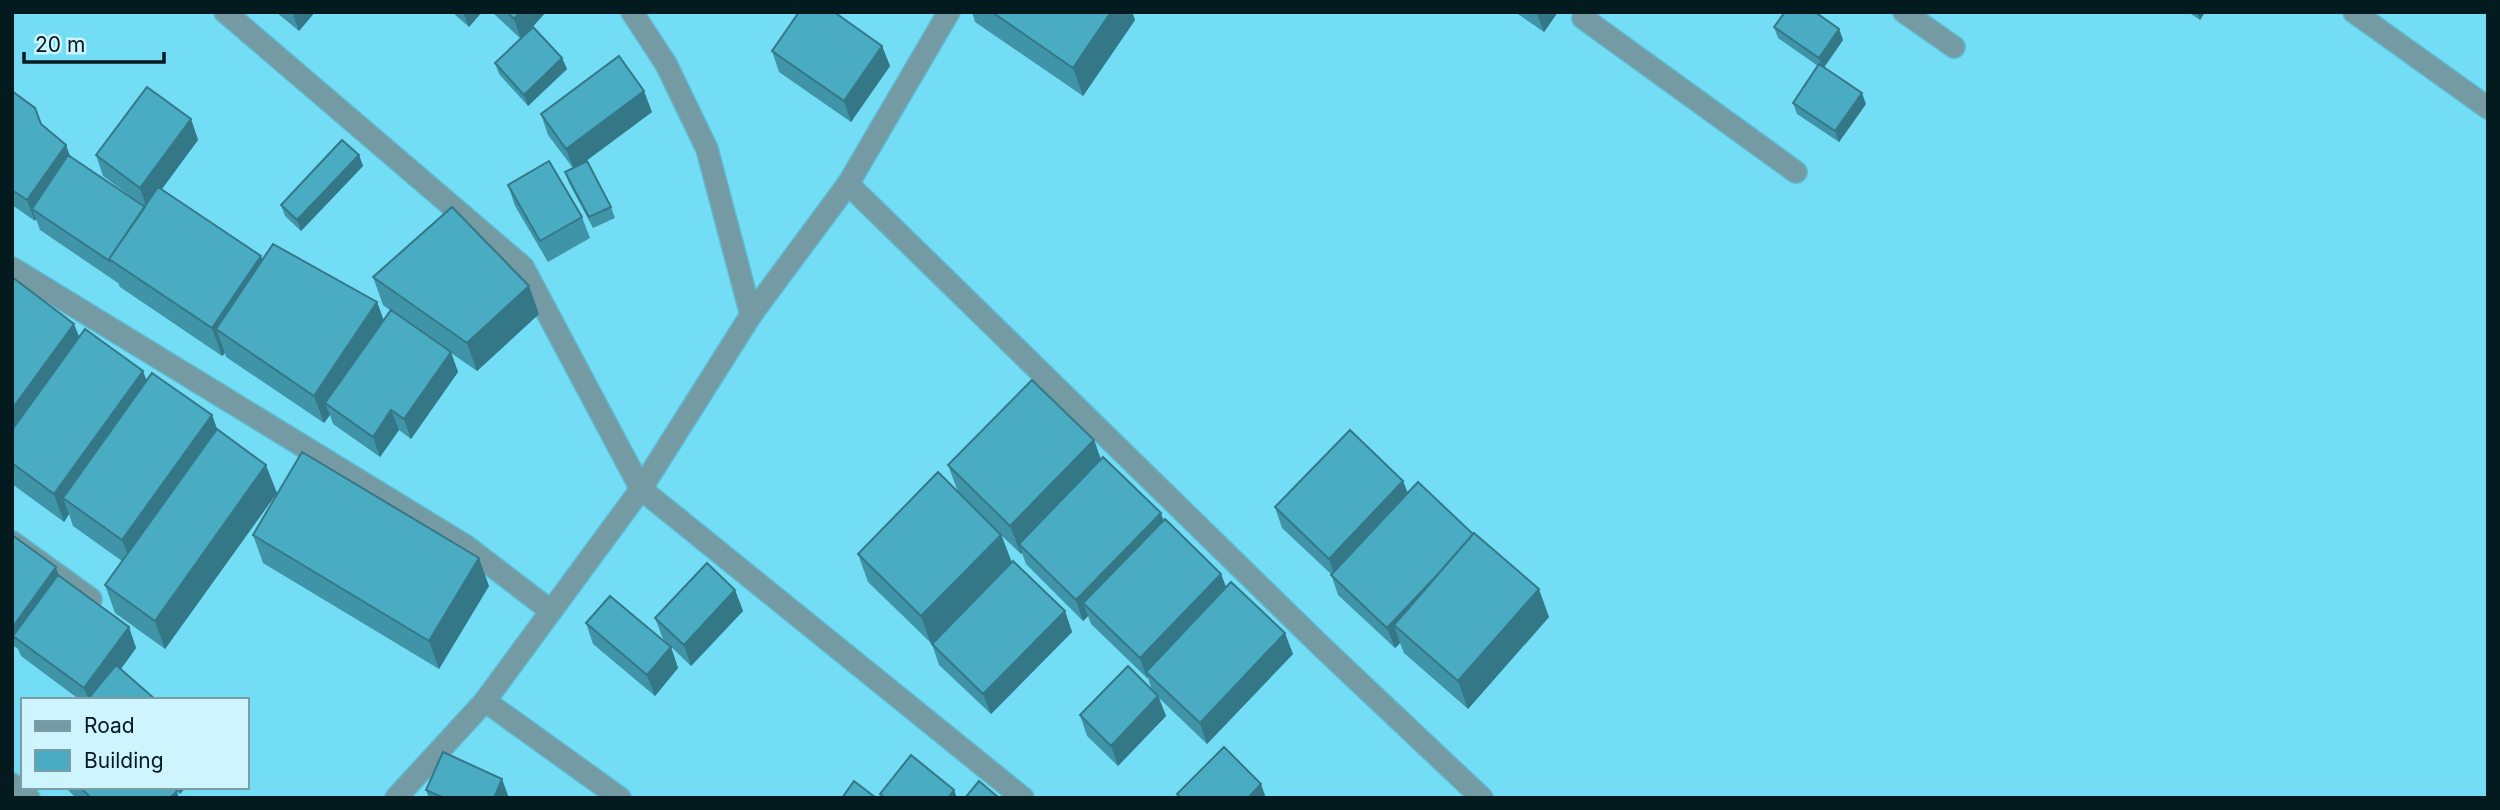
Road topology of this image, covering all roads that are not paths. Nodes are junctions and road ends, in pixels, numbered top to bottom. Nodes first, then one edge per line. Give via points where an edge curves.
1 (225, 12) edge
2 (632, 12) edge
3 (949, 12) edge
4 (1587, 12) edge
5 (1904, 12) edge
6 (2354, 12) edge
7 (1954, 47) dead end
8 (2488, 108) edge
9 (1796, 172) dead end
10 (848, 184) junction
11 (14, 273) edge
12 (751, 315) junction
13 (641, 489) junction
14 (12, 542) edge
15 (92, 599) edge
16 (551, 611) junction
17 (485, 701) junction
18 (12, 784) edge
19 (29, 798) edge
20 (396, 798) edge
21 (620, 798) edge
22 (1023, 798) edge
23 (1482, 798) edge

1 - 13 street via 523,267
2 - 12 street via 666,64 706,149
3 - 10 street
4 - 9 street via 1583,18
5 - 7 street
6 - 8 street
10 - 12 street
10 - 23 street
11 - 16 street via 466,546
12 - 13 street
13 - 16 street
13 - 22 street
14 - 15 street
16 - 17 street
17 - 20 street
17 - 21 street
18 - 19 street

